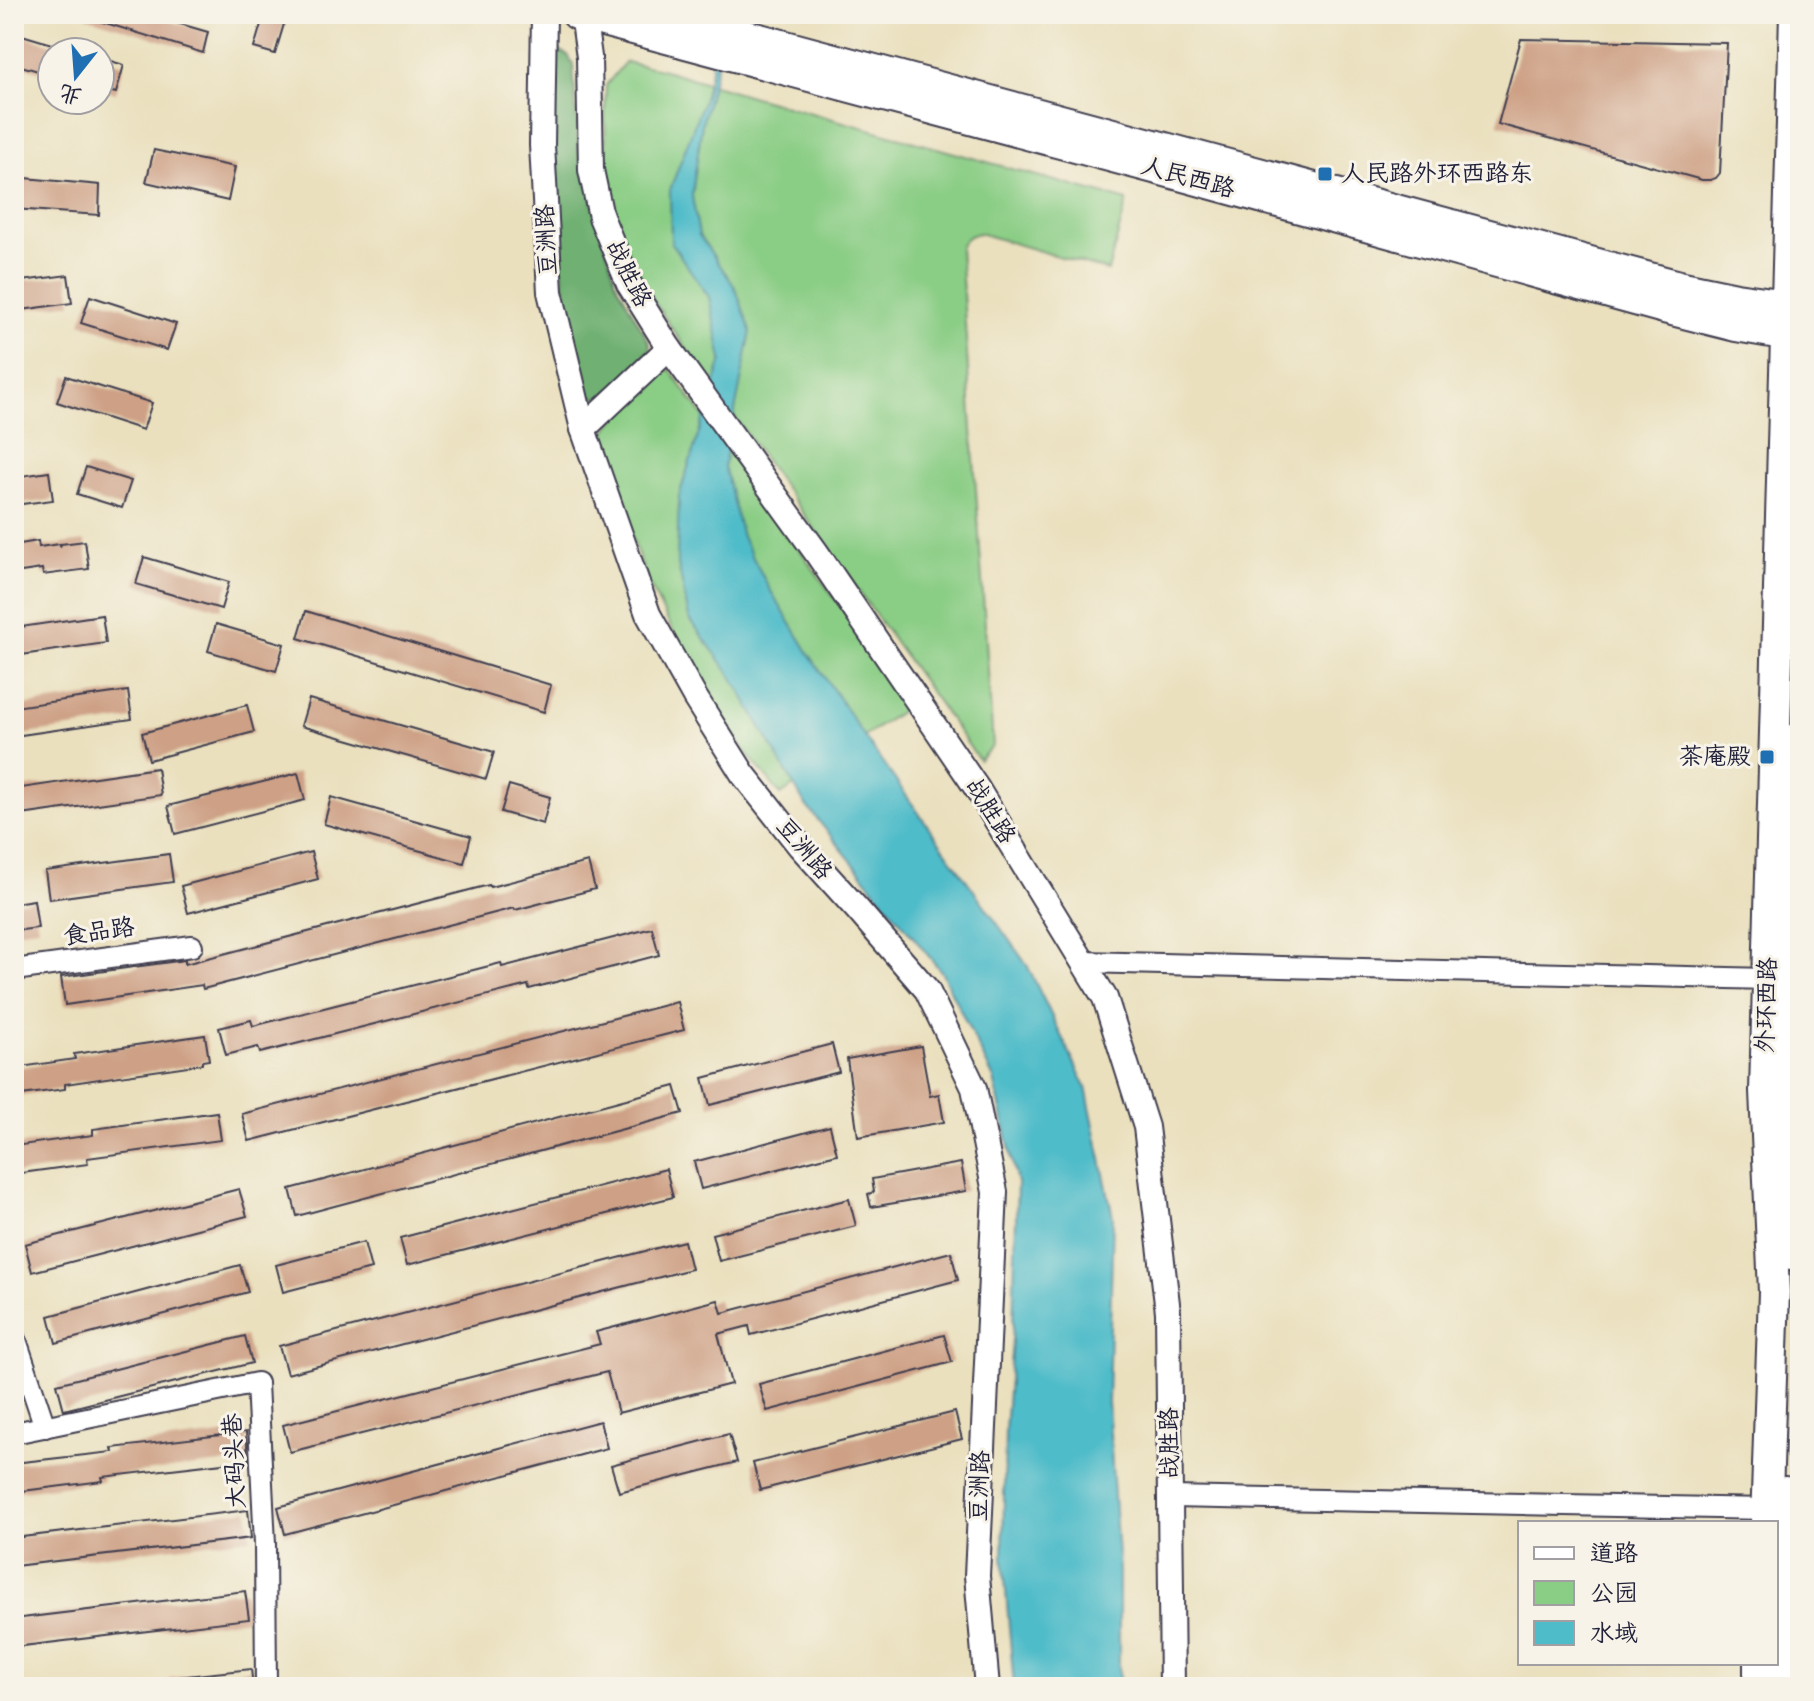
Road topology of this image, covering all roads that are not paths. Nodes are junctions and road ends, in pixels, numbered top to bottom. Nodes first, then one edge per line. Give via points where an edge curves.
1 (544, 14) edge
2 (666, 14) edge
3 (1795, 14) edge
4 (581, 15) edge
5 (1793, 321) edge
6 (669, 348) junction
7 (583, 429) junction
8 (1800, 737) edge
9 (192, 946) dead end
10 (1083, 962) junction
11 (14, 970) edge
12 (1768, 979) junction
13 (1800, 1211) edge
14 (1782, 1294) junction
15 (14, 1334) edge
16 (45, 1427) junction
17 (14, 1433) edge
18 (1171, 1497) junction
19 (1766, 1516) edge
20 (1759, 1665) edge
21 (266, 1687) edge
22 (987, 1687) edge
23 (1172, 1687) edge
24 (1759, 1687) edge
25 (1781, 1687) edge

1 - 7 street, 豆洲路 via 542,145 550,292
2 - 5 main road, 人民西路 via 1736,298
3 - 5 main road, 外环西路
4 - 5 main road, 人民西路 via 1668,309 1736,326
4 - 6 street, 战胜路 via 589,57 591,170 601,217 629,284
5 - 12 main road, 外环西路
6 - 7 street
6 - 10 street, 战胜路 via 978,790
7 - 22 street, 豆洲路 via 648,614 694,696 743,774 790,834 927,990 974,1088 995,1192 977,1576
8 - 14 main road, 外环西路 via 1790,1091 1783,1126
9 - 11 street, 食品路
10 - 12 street
10 - 18 street, 战胜路 via 1105,998 1146,1127 1168,1312
12 - 14 main road, 外环西路 via 1765,1091
13 - 14 main road, 外环西路
14 - 19 main road, 外环西路
14 - 25 main road, 外环西路
15 - 16 street
16 - 17 street, 大码头巷
16 - 21 street, 大码头巷 via 257,1383
18 - 19 street
18 - 23 street, 战胜路
20 - 24 main road

